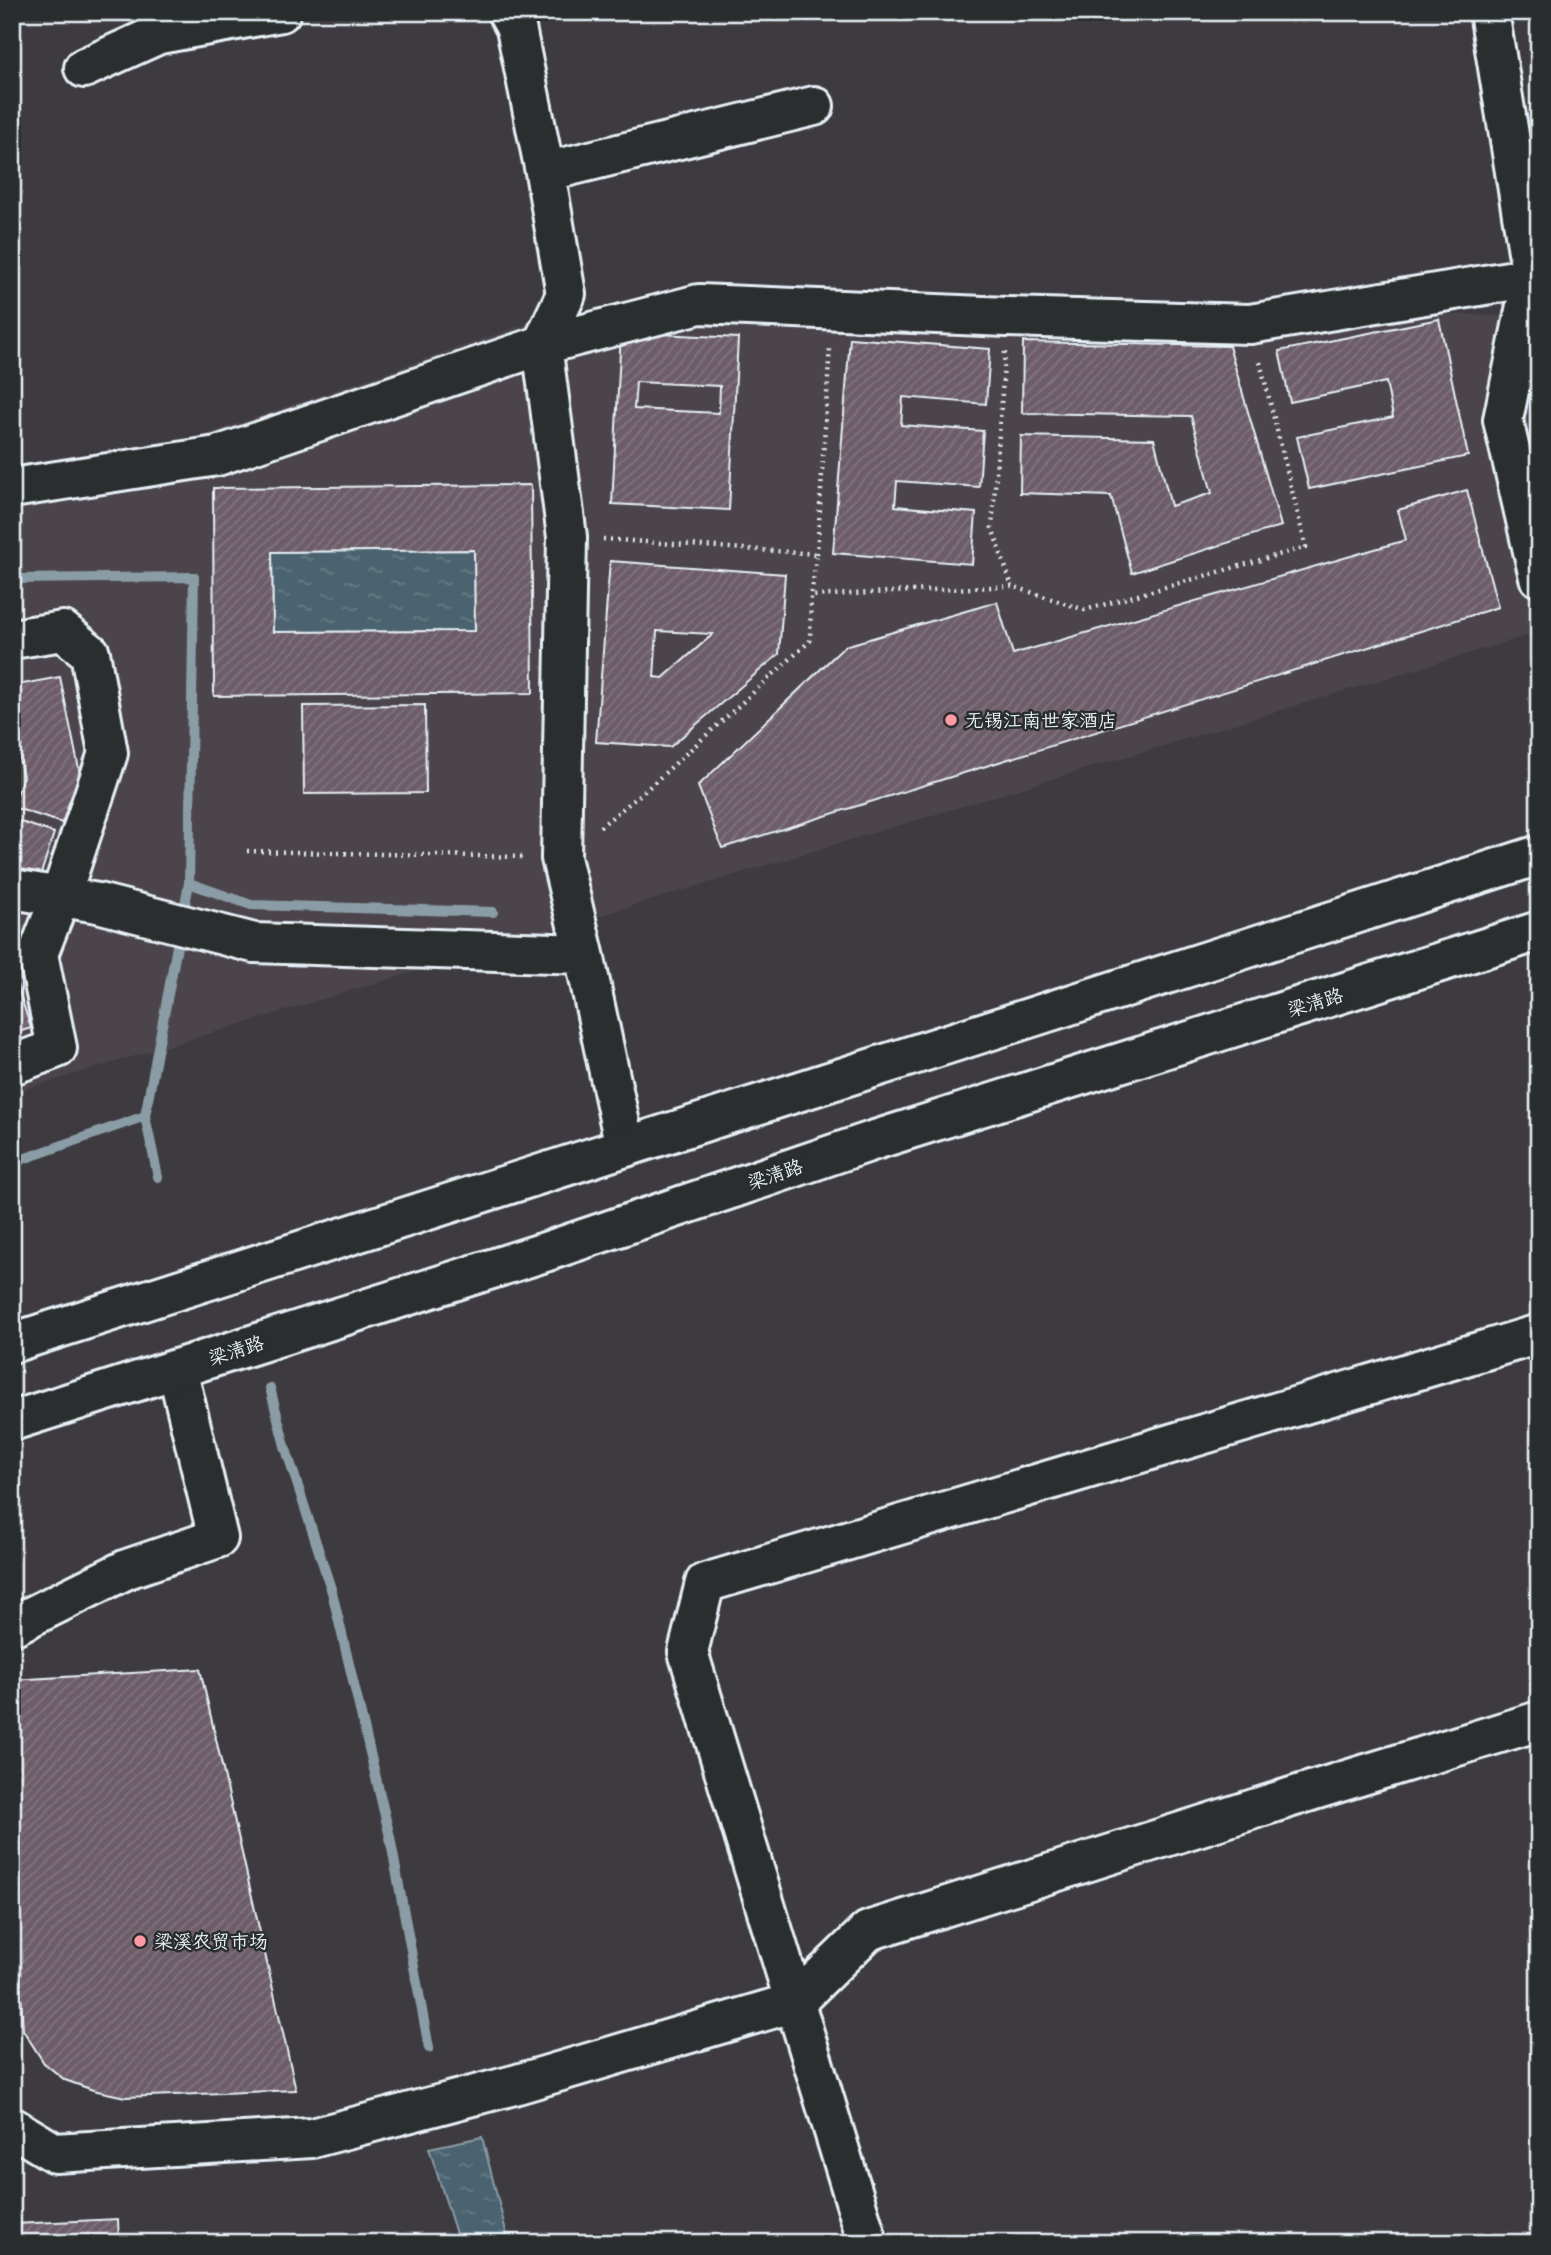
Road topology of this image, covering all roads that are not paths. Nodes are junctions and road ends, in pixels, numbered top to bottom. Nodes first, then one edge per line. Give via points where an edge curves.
1 (281, 12) edge
2 (507, 12) edge
3 (1489, 12) edge
4 (83, 68) dead end
5 (814, 106) dead end
6 (545, 172) junction
7 (1536, 276) edge
8 (542, 345) junction
9 (12, 488) edge
10 (1539, 577) edge
11 (12, 639) edge
12 (1539, 855) edge
13 (12, 889) edge
14 (60, 898) junction
15 (1539, 931) edge
16 (584, 954) junction
17 (12, 1065) edge
18 (625, 1147) junction
19 (1539, 1334) edge
20 (12, 1343) edge
21 (177, 1369) junction
22 (12, 1421) edge
23 (12, 1626) edge
24 (1539, 1721) edge
25 (795, 2002) junction
26 (12, 2127) edge
27 (868, 2243) edge

1 - 4 main road via 159,34
2 - 6 main road via 516,28
3 - 7 main road
5 - 6 main road
6 - 8 main road via 566,294
7 - 8 main road via 1250,324 699,304
7 - 10 main road via 1503,420
8 - 9 main road via 217,456
8 - 16 main road via 567,537 561,858
11 - 14 main road via 63,631 90,653 108,753
12 - 18 main road
13 - 14 main road
14 - 16 main road via 98,903 254,943
14 - 17 main road via 38,954 57,1048
15 - 21 main road, 梁清路 via 875,1140 545,1252
16 - 18 main road
18 - 20 main road
19 - 25 main road via 705,1583 688,1652
21 - 22 main road, 梁清路
21 - 23 main road via 218,1538 127,1569
24 - 25 main road via 868,1931
25 - 26 main road via 514,2085 312,2138 55,2153
25 - 27 main road

